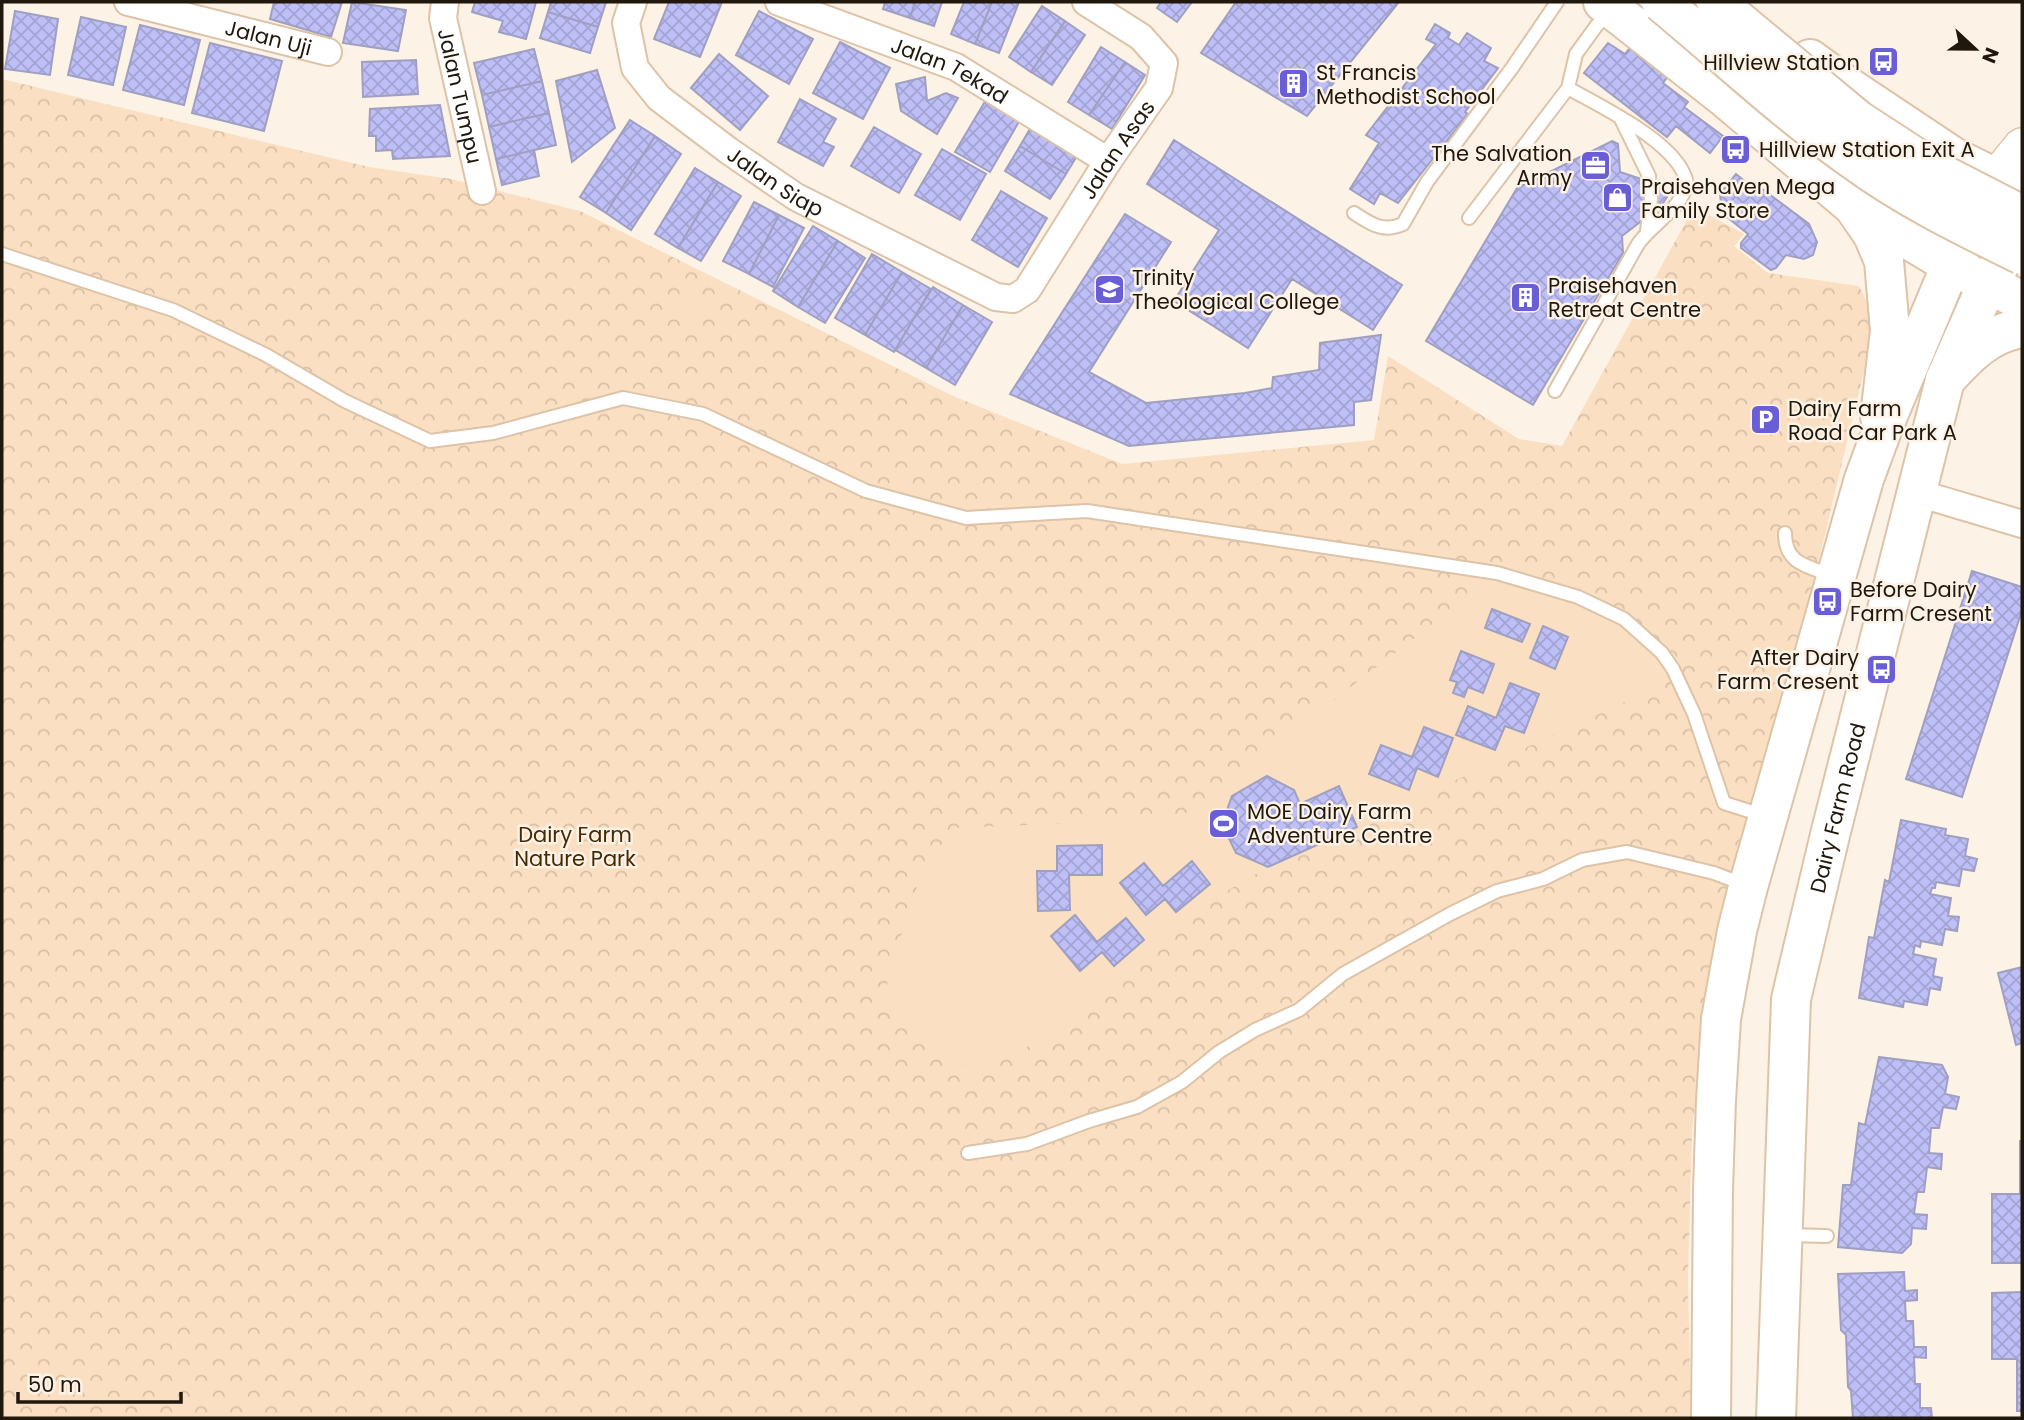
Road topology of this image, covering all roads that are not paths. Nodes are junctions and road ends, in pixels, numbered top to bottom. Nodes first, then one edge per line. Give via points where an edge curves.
1 (128, 2) edge
2 (445, 2) edge
3 (633, 2) edge
4 (779, 2) edge
5 (1086, 2) edge
6 (1557, 2) edge
7 (1661, 2) edge
8 (1716, 2) edge
9 (1741, 2) edge
10 (1608, 6) edge
11 (328, 52) dead end
12 (1568, 88) junction
13 (1621, 118) junction
14 (2022, 147) edge
15 (1108, 162) junction
16 (2009, 185) edge
17 (482, 191) dead end
18 (1853, 206) junction
19 (1354, 213) dead end
20 (2022, 215) edge
21 (1469, 218) dead end
22 (2022, 225) edge
23 (1647, 232) junction
24 (2, 254) edge
25 (2022, 255) edge
26 (1951, 265) junction
27 (2006, 292) edge
28 (996, 297) joint
29 (2022, 328) edge
30 (1945, 380) junction
31 (1555, 391) dead end
32 (1884, 425) junction
33 (1918, 493) junction
34 (2022, 524) edge
35 (1785, 533) dead end
36 (1836, 576) junction
37 (1769, 817) junction
38 (1748, 887) junction
39 (968, 1153) dead end
40 (1782, 1235) junction
41 (1827, 1236) dead end
42 (1711, 1418) edge
43 (1776, 1418) edge

1 - 11 street, Jalan Uji
2 - 17 street, Jalan Tumpu via 443,18
3 - 28 street, Jalan Siap via 626,23 635,68 659,98 796,197
4 - 15 street, Jalan Tekad via 956,67
5 - 15 street, Jalan Asas via 1141,37 1164,64 1159,88
6 - 19 lane via 1427,181 1403,223 1378,228
7 - 25 main road, bridge via 1854,161 1898,190
8 - 20 main road, bridge via 1858,120 1938,172
9 - 16 main road via 1844,84 1955,158
10 - 12 lane via 1576,54
10 - 18 main road
12 - 13 lane
12 - 21 lane
13 - 23 lane via 1649,177
13 - 23 lane via 1660,145 1686,178 1682,197
14 - 16 street
15 - 28 street, Jalan Asas via 1027,290 1013,299
16 - 26 main road
18 - 26 main road
18 - 32 main road via 1884,261 1890,331 1880,417
22 - 27 main road, Dairy Farm Road
23 - 31 lane
24 - 37 lane via 173,310 430,441 493,433 623,398 703,414 866,491 966,519 1087,511 1497,573 1578,597 1624,618 1662,653 1694,714 1724,803
26 - 27 main road
26 - 32 main road
27 - 30 main road, Dairy Farm Road via 1982,296
29 - 30 main road via 1995,335
30 - 33 main road, Dairy Farm Road
32 - 36 main road
33 - 34 street
33 - 40 main road, Dairy Farm Road via 1791,999
35 - 36 lane via 1785,546 1796,560
36 - 37 main road
37 - 38 main road
38 - 39 lane via 1714,873 1627,852 1582,860 1450,914 1343,974 1299,1010 1255,1030 1182,1082 1137,1107 1027,1144
38 - 42 main road via 1721,1019 1713,1190
40 - 41 lane
40 - 43 main road, Dairy Farm Road

